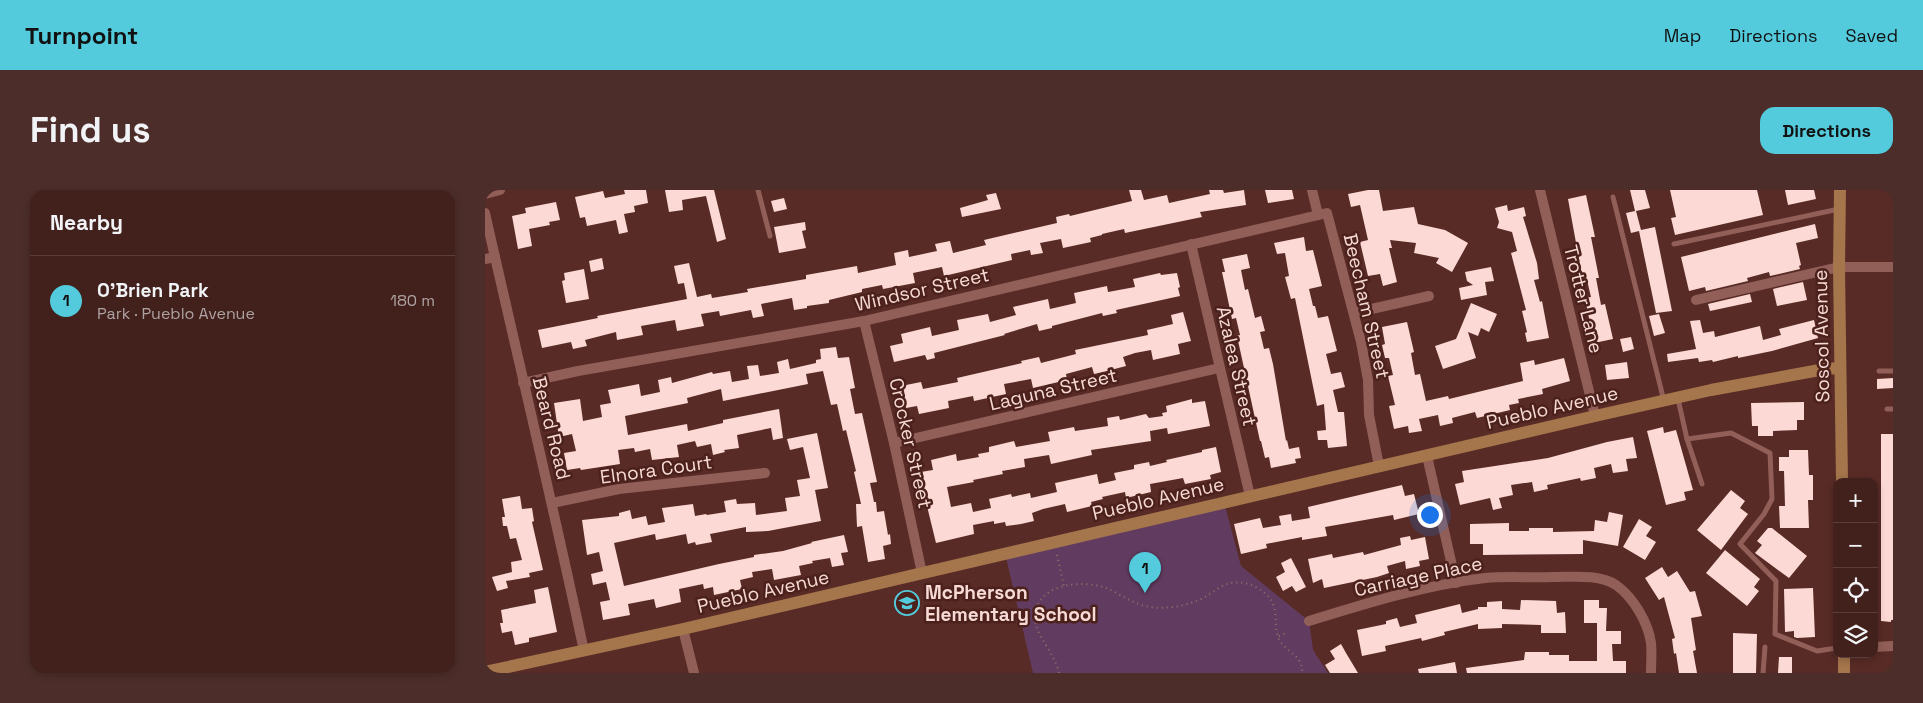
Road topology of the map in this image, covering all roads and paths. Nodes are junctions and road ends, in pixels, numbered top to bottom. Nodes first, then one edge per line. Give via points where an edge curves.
1 (500, 190) edge
2 (758, 190) edge
3 (1312, 190) edge
4 (1540, 190) edge
5 (1840, 190) edge
6 (485, 194) edge
7 (1613, 197) dead end
8 (1840, 209) junction
9 (485, 213) edge
10 (1322, 214) junction
11 (770, 236) dead end
12 (1191, 244) junction
13 (1673, 244) dead end
14 (490, 258) edge
15 (1839, 267) junction
16 (1893, 267) edge
17 (1429, 296) dead end
18 (1696, 300) dead end
19 (1354, 313) junction
20 (864, 321) junction
21 (1219, 368) junction
22 (1840, 368) junction
23 (1879, 371) dead end
24 (1893, 371) edge
25 (523, 383) junction
26 (1678, 398) junction
27 (1665, 402) junction
28 (1595, 416) junction
29 (1687, 439) junction
30 (895, 443) junction
31 (1427, 456) junction
32 (1379, 466) junction
33 (765, 473) dead end
34 (1842, 478) edge
35 (1702, 484) dead end
36 (1251, 496) junction
37 (552, 503) junction
38 (1057, 555) dead end
39 (922, 573) junction
40 (1456, 582) junction
41 (1064, 586) junction
42 (1309, 621) dead end
43 (683, 630) junction
44 (1288, 632) dead end
45 (1278, 636) junction
46 (1878, 646) edge
47 (1893, 646) edge
48 (1765, 647) dead end
49 (1833, 649) edge
50 (584, 651) junction
51 (1844, 658) edge
52 (521, 668) edge
53 (485, 672) edge
54 (694, 673) edge
55 (1059, 673) edge
56 (1302, 673) edge
57 (1651, 673) edge
58 (1763, 673) edge
59 (1844, 673) edge

1 - 6 street
2 - 11 lane
3 - 10 street, Beecham Street
4 - 28 street, Trotter Lane
5 - 8 street, Soscol Avenue
7 - 27 lane
8 - 13 lane
8 - 15 street, Soscol Avenue
9 - 14 street, Beard Road
10 - 12 street, Windsor Street
10 - 19 street, Beecham Street
12 - 20 street, Windsor Street
12 - 21 street, Azalea Street
14 - 25 street, Beard Road
15 - 16 street
15 - 18 street
15 - 22 street, Soscol Avenue
17 - 19 street
19 - 32 street, Beecham Street via 1368,380 1369,415
20 - 25 street, Windsor Street
20 - 30 street, Crocker Street
21 - 30 street, Laguna Street
21 - 36 street, Azalea Street
22 - 26 street, Pueblo Avenue
22 - 34 street, Soscol Avenue
23 - 24 lane
25 - 37 street, Beard Road
26 - 27 street, Pueblo Avenue
26 - 29 lane
27 - 28 street, Pueblo Avenue
28 - 31 street, Pueblo Avenue
29 - 35 lane
29 - 49 lane via 1731,434 1770,453 1772,499 1740,544 1776,581 1775,634 1817,651
30 - 39 street, Crocker Street
31 - 32 street, Pueblo Avenue
31 - 40 street
32 - 36 street, Pueblo Avenue
33 - 37 street, Elnora Court via 619,489
36 - 39 street, Pueblo Avenue
37 - 50 street, Beard Road
38 - 41 path
39 - 43 street, Pueblo Avenue
40 - 42 street, Carriage Place via 1391,596
40 - 57 street, Carriage Place via 1487,578 1584,577 1616,585 1638,610 1646,626 1651,642
41 - 45 path via 1087,584 1146,606 1167,607 1200,600 1227,584 1253,586 1271,601 1276,613
41 - 55 path via 1045,595 1034,614 1035,626 1053,655
43 - 50 street, Pueblo Avenue
43 - 54 street
44 - 45 path
45 - 56 path via 1283,646 1299,658
46 - 47 street
48 - 58 lane
50 - 52 street, Pueblo Avenue
51 - 59 street
52 - 53 street, Pueblo Avenue

